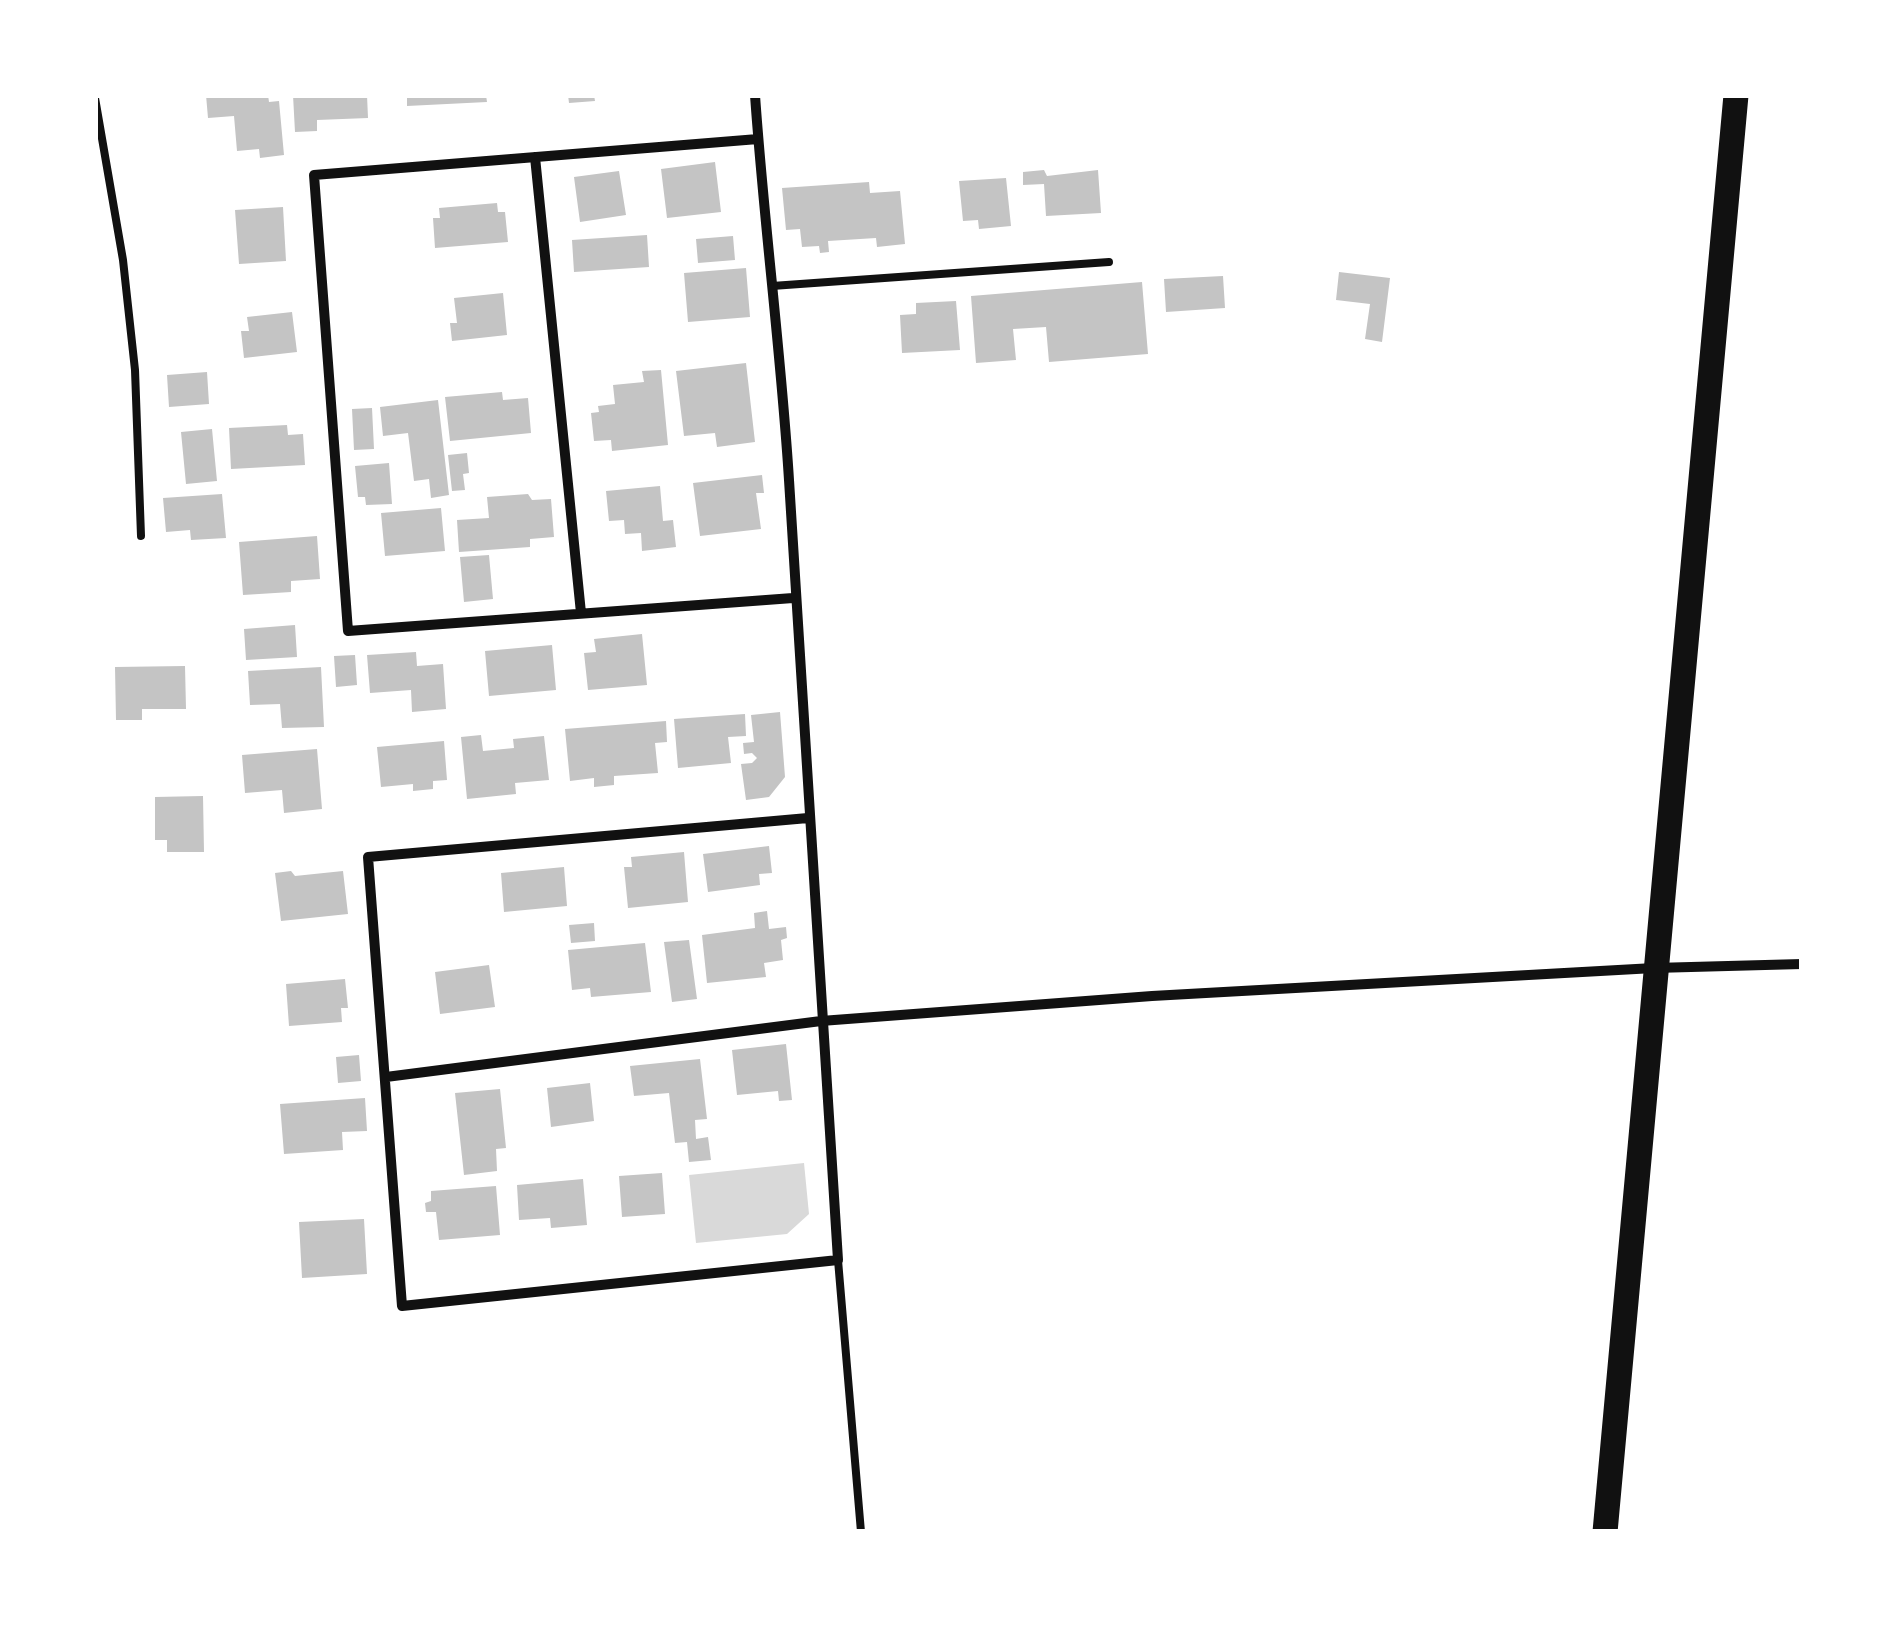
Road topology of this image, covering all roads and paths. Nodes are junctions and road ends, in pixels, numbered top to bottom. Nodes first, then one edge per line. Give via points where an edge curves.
1 (755, 95) edge
2 (1736, 95) edge
3 (95, 98) edge
4 (758, 138) junction
5 (535, 157) junction
6 (1109, 262) dead end
7 (772, 286) junction
8 (140, 536) dead end
9 (793, 598) junction
10 (581, 614) junction
11 (808, 818) junction
12 (1802, 964) edge
13 (1654, 968) junction
14 (822, 1021) junction
15 (386, 1077) junction
16 (838, 1260) junction
17 (861, 1532) edge
18 (1605, 1532) edge

1 - 4 street
2 - 13 main road
3 - 8 lane via 123,260
4 - 5 street
4 - 7 street
5 - 10 street
5 - 10 street via 314,175 348,631
6 - 7 lane
7 - 9 street
9 - 10 street
9 - 11 street
11 - 14 street
11 - 15 street via 368,857
12 - 13 street
13 - 14 street
13 - 18 main road
14 - 15 street
14 - 16 street
15 - 16 street via 402,1306
16 - 17 lane

